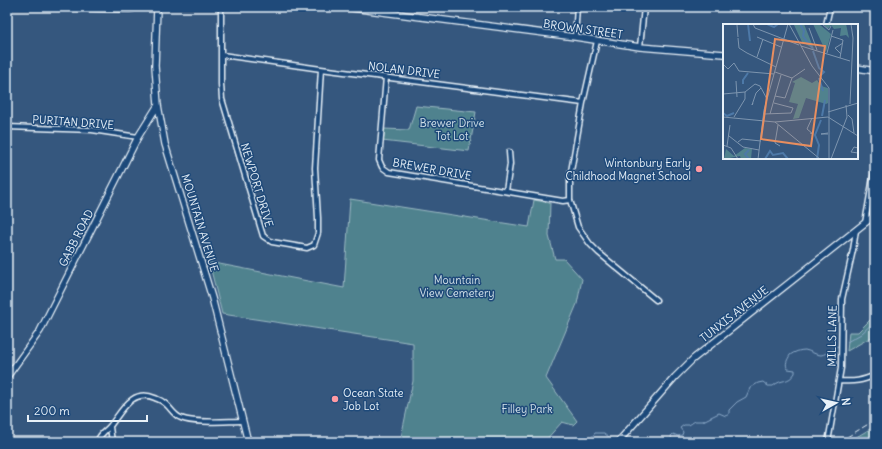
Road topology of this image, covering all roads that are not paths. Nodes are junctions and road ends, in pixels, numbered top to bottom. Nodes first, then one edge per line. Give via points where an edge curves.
1 (52, 7) edge
2 (142, 7) edge
3 (157, 7) edge
4 (221, 7) edge
5 (344, 7) edge
6 (351, 7) edge
7 (577, 7) edge
8 (644, 7) edge
9 (830, 7) edge
10 (826, 24) edge
11 (575, 37) junction
12 (597, 41) junction
13 (640, 47) junction
14 (723, 54) edge
15 (222, 55) junction
16 (858, 68) edge
17 (322, 69) junction
18 (875, 71) edge
19 (386, 77) junction
20 (583, 102) junction
21 (158, 105) junction
22 (7, 127) edge
23 (138, 137) junction
24 (509, 152) dead end
25 (875, 166) edge
26 (506, 192) junction
27 (570, 200) junction
28 (875, 215) edge
29 (865, 223) junction
30 (856, 230) junction
31 (656, 300) dead end
32 (875, 375) edge
33 (7, 377) edge
34 (840, 381) junction
35 (242, 421) junction
36 (110, 427) junction
37 (97, 442) edge
38 (112, 442) edge
39 (248, 442) edge
40 (618, 442) edge
41 (828, 442) edge

1 - 2 street
3 - 21 street, MOUNTAIN AVENUE via 155,66
4 - 15 street, NEWPORT DRIVE
5 - 6 street, BROWN STREET
6 - 11 street, BROWN STREET
7 - 11 street
8 - 13 street
9 - 10 street
11 - 12 street, BROWN STREET
12 - 13 street, BROWN STREET
12 - 20 street
13 - 14 street, BROWN STREET
15 - 17 street, NOLAN DRIVE
15 - 17 street, NEWPORT DRIVE via 222,99 264,236 272,242 307,248 314,245 318,234 315,168
16 - 18 street
17 - 19 street, NOLAN DRIVE
19 - 20 street, NOLAN DRIVE
19 - 26 street, BREWER DRIVE via 379,160 382,167 390,172
20 - 27 street via 570,177
21 - 23 street, GABB ROAD
21 - 35 street, MOUNTAIN AVENUE via 166,144 212,298
22 - 23 street, PURITAN DRIVE via 92,130
23 - 33 street, GABB ROAD via 40,331
24 - 26 street
25 - 29 street
26 - 27 street, BREWER DRIVE
27 - 31 street via 578,226 590,244
28 - 29 street, TUNXIS AVENUE
29 - 30 street, TUNXIS AVENUE
30 - 34 street, MILLS LANE via 842,299
30 - 40 street, TUNXIS AVENUE via 693,359
32 - 34 street via 854,382
34 - 41 street, MILLS LANE
35 - 36 street via 202,422 180,418 163,402 143,395 131,400
35 - 39 street, MOUNTAIN AVENUE
36 - 37 street via 99,436
36 - 38 street

